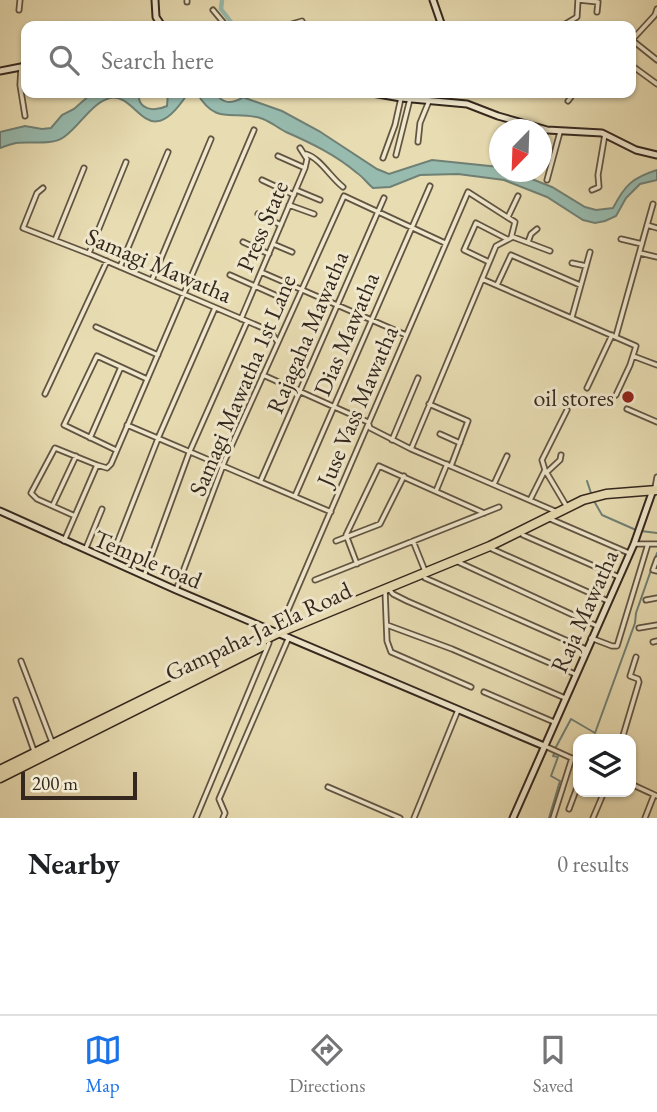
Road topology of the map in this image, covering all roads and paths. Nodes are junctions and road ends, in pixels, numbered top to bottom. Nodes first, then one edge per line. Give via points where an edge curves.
1 (20, 0) edge
2 (155, 0) edge
3 (433, 0) edge
4 (579, 0) edge
5 (657, 9) edge
6 (19, 10) dead end
7 (213, 10) dead end
8 (597, 12) dead end
9 (656, 16) edge
10 (159, 21) edge
11 (222, 21) edge
12 (440, 21) edge
13 (570, 21) edge
14 (636, 35) edge
15 (636, 44) edge
16 (657, 60) edge
17 (21, 67) edge
18 (636, 69) edge
19 (0, 71) edge
20 (657, 84) edge
21 (22, 98) edge
22 (401, 98) joint
23 (462, 98) edge
24 (571, 98) edge
25 (410, 99) junction
26 (429, 101) junction
27 (568, 102) dead end
28 (462, 103) junction
29 (25, 116) dead end
30 (502, 119) edge
31 (254, 130) dead end
32 (552, 131) edge
33 (560, 132) junction
34 (606, 134) junction
35 (211, 139) dead end
36 (418, 142) dead end
37 (300, 148) dead end
38 (168, 152) dead end
39 (306, 155) junction
40 (396, 155) dead end
41 (657, 155) edge
42 (278, 156) dead end
43 (383, 158) dead end
44 (126, 162) dead end
45 (552, 162) edge
46 (84, 168) dead end
47 (305, 168) junction
48 (262, 180) dead end
49 (430, 186) dead end
50 (343, 187) dead end
51 (44, 188) dead end
52 (592, 190) dead end
53 (295, 193) junction
54 (518, 196) dead end
55 (384, 198) dead end
56 (320, 200) dead end
57 (653, 204) dead end
58 (289, 205) junction
59 (378, 212) junction
60 (258, 214) dead end
61 (314, 214) dead end
62 (508, 217) junction
63 (281, 225) junction
64 (647, 225) junction
65 (411, 227) junction
66 (657, 228) edge
67 (537, 229) dead end
68 (509, 238) junction
69 (621, 239) dead end
70 (55, 240) junction
71 (243, 242) dead end
72 (528, 242) junction
73 (446, 243) junction
74 (273, 244) junction
75 (642, 244) junction
76 (550, 251) dead end
77 (292, 252) dead end
78 (590, 252) dead end
79 (89, 253) junction
80 (640, 253) junction
81 (269, 254) junction
82 (657, 257) edge
83 (107, 261) junction
84 (489, 262) junction
85 (572, 263) dead end
86 (586, 266) junction
87 (120, 267) junction
88 (261, 272) junction
89 (230, 275) dead end
90 (482, 279) junction
91 (152, 280) junction
92 (256, 285) junction
93 (497, 285) junction
94 (580, 285) junction
95 (302, 289) junction
96 (184, 293) junction
97 (275, 295) dead end
98 (337, 305) junction
99 (215, 307) junction
100 (572, 317) junction
101 (241, 319) junction
102 (371, 319) junction
103 (247, 322) junction
104 (96, 327) dead end
105 (406, 335) junction
106 (614, 335) junction
107 (277, 341) junction
108 (158, 355) junction
109 (633, 356) junction
110 (657, 365) edge
111 (121, 367) junction
112 (263, 375) junction
113 (418, 378) dead end
114 (147, 379) junction
115 (587, 388) dead end
116 (301, 391) junction
117 (45, 394) dead end
118 (616, 394) dead end
119 (429, 404) junction
120 (335, 407) junction
121 (567, 410) dead end
122 (627, 410) dead end
123 (368, 422) junction
124 (657, 422) edge
125 (127, 425) junction
126 (440, 434) dead end
127 (90, 438) junction
128 (158, 439) junction
129 (392, 439) junction
130 (460, 443) junction
131 (411, 449) junction
132 (116, 450) junction
133 (189, 453) junction
134 (561, 455) dead end
135 (76, 456) junction
136 (507, 456) dead end
137 (97, 465) junction
138 (223, 465) junction
139 (449, 465) junction
140 (546, 471) junction
141 (404, 476) junction
142 (657, 477) edge
143 (261, 480) junction
144 (494, 484) junction
145 (655, 490) edge
146 (436, 491) junction
147 (295, 496) junction
148 (530, 500) junction
149 (52, 505) junction
150 (499, 507) dead end
151 (567, 507) junction
152 (102, 509) dead end
153 (0, 511) edge
154 (331, 512) junction
155 (558, 512) junction
156 (484, 513) junction
157 (75, 516) junction
158 (548, 518) junction
159 (534, 525) junction
160 (523, 534) junction
161 (346, 538) junction
162 (64, 541) junction
163 (336, 541) dead end
164 (413, 541) junction
165 (634, 544) junction
166 (648, 544) junction
167 (657, 544) edge
168 (492, 549) junction
169 (85, 550) junction
170 (629, 553) junction
171 (657, 559) edge
172 (110, 561) junction
173 (457, 562) junction
174 (357, 564) junction
175 (657, 570) edge
176 (425, 575) junction
177 (144, 576) junction
178 (619, 577) junction
179 (315, 580) dead end
180 (176, 590) junction
181 (387, 591) junction
182 (657, 598) edge
183 (646, 600) dead end
184 (608, 601) junction
185 (387, 625) junction
186 (657, 625) edge
187 (597, 626) junction
188 (639, 628) dead end
189 (284, 635) junction
190 (591, 638) junction
191 (270, 643) junction
192 (586, 649) junction
193 (636, 657) dead end
194 (21, 661) dead end
195 (576, 674) junction
196 (471, 687) dead end
197 (484, 692) dead end
198 (565, 698) junction
199 (16, 700) dead end
200 (458, 709) junction
201 (554, 722) junction
202 (623, 734) edge
203 (53, 744) junction
204 (544, 746) junction
205 (35, 752) junction
206 (572, 758) joint
207 (0, 770) edge
208 (0, 778) edge
209 (636, 786) edge
210 (328, 787) dead end
211 (656, 796) edge
212 (574, 797) edge
213 (602, 797) edge
214 (569, 809) dead end
215 (196, 818) edge
216 (223, 818) edge
217 (400, 818) edge
218 (414, 818) edge
219 (513, 818) edge
220 (552, 818) edge
221 (593, 818) edge
222 (645, 818) edge

1 - 6 street
2 - 10 street
3 - 12 street
4 - 8 street via 598,2
4 - 13 street via 577,17
5 - 9 street
7 - 11 street
9 - 14 street
15 - 16 street
17 - 19 street
18 - 20 street
21 - 29 street
22 - 25 street
22 - 43 street
23 - 28 street
24 - 27 street
25 - 26 street
25 - 40 street
26 - 28 street
26 - 36 street
28 - 30 street
31 - 96 street
32 - 33 street
33 - 34 street
33 - 45 street
34 - 41 street
34 - 52 street via 599,187
35 - 91 street
37 - 39 street, Press State
38 - 87 street
39 - 47 street, Press State
39 - 50 street via 314,156
42 - 47 street
44 - 79 street
46 - 70 street
47 - 53 street, Press State
48 - 53 street
49 - 65 street, Dias Mawatha
51 - 70 street, Samagi Mawatha via 37,193 23,228
53 - 56 street
53 - 58 street, Press State
54 - 62 street
55 - 59 street, Rajagaha Mawatha
57 - 64 street
58 - 61 street
58 - 63 street, Press State
59 - 65 street
59 - 95 street, Samagi Mawatha 1st Lane via 344,196
59 - 98 street, Rajagaha Mawatha
60 - 63 street
62 - 68 street via 516,223
62 - 73 street, Juse Vass Mawatha via 468,192
63 - 74 street, Press State
64 - 66 street
64 - 75 street
65 - 73 street
65 - 102 street, Dias Mawatha
67 - 72 street
68 - 72 street
68 - 84 street via 496,246
68 - 84 street via 476,223 464,250
69 - 75 street
70 - 79 street, Samagi Mawatha
71 - 81 street
72 - 76 street
73 - 105 street, Juse Vass Mawatha
74 - 77 street
74 - 81 street, Press State
75 - 80 street
78 - 86 street
79 - 83 street, Samagi Mawatha
80 - 82 street
80 - 106 street
81 - 88 street, Press State
83 - 87 street, Samagi Mawatha
83 - 117 street
84 - 90 street
85 - 86 street
86 - 94 street
87 - 91 street, Samagi Mawatha
88 - 92 street, Press State
88 - 95 street
89 - 92 street
90 - 93 street
90 - 119 street
91 - 96 street, Samagi Mawatha
92 - 97 street
92 - 101 street, Press State
93 - 94 street via 511,255
93 - 100 street
94 - 100 street
95 - 98 street
95 - 107 street, Samagi Mawatha 1st Lane
96 - 99 street, Samagi Mawatha
96 - 108 street
98 - 102 street
98 - 116 street, Rajagaha Mawatha
99 - 101 street, Samagi Mawatha
99 - 128 street
100 - 106 street
101 - 103 street, Samagi Mawatha
102 - 105 street
102 - 120 street, Dias Mawatha
103 - 107 street, Samagi Mawatha via 270,331
103 - 133 street
104 - 108 street
105 - 123 street, Juse Vass Mawatha
106 - 109 street via 636,345
106 - 115 street
107 - 112 street, Samagi Mawatha 1st Lane
108 - 114 street
109 - 110 street
109 - 118 street
111 - 114 street
111 - 127 street
111 - 127 street via 97,356 64,425
112 - 116 street
112 - 138 street, Samagi Mawatha 1st Lane
113 - 129 street
114 - 125 street
116 - 120 street
116 - 143 street, Rajagaha Mawatha
119 - 130 street via 468,421
119 - 131 street
120 - 123 street
120 - 147 street, Dias Mawatha
121 - 140 street via 542,460
122 - 124 street
123 - 129 street via 370,428
123 - 154 street, Juse Vass Mawatha
125 - 128 street
125 - 132 street
126 - 130 street
127 - 132 street
128 - 133 street
128 - 172 street
129 - 131 street
130 - 139 street
131 - 139 street
132 - 137 street via 109,467
133 - 138 street
133 - 177 street
134 - 140 street
135 - 137 street
135 - 149 street
135 - 149 street via 54,448 36,482 32,495
136 - 144 street
137 - 157 street
138 - 143 street
138 - 180 street, Samagi Mawatha 1st Lane
139 - 144 street
139 - 146 street
140 - 148 street
140 - 151 street
141 - 146 street
141 - 161 street via 380,524
141 - 161 street via 379,466
142 - 145 street
143 - 147 street
144 - 148 street
145 - 151 highway, Gampaha-Ja Ela Road via 590,497
145 - 165 street, Raja Mawatha
146 - 156 street
147 - 154 street
148 - 155 street
149 - 157 street
150 - 156 street
151 - 155 highway, Gampaha-Ja Ela Road
152 - 169 street
153 - 162 street, Temple road
154 - 189 street, Juse Vass Mawatha
155 - 158 highway, Gampaha-Ja Ela Road
156 - 164 street
157 - 162 street
158 - 159 highway, Gampaha-Ja Ela Road
158 - 170 street
159 - 160 highway, Gampaha-Ja Ela Road
159 - 173 highway, Gampaha-Ja Ela Road
160 - 168 highway, Gampaha-Ja Ela Road
160 - 178 street
161 - 163 street
161 - 174 street
162 - 169 street, Temple road
164 - 174 street
164 - 176 street
165 - 166 street
165 - 170 street, Raja Mawatha
166 - 167 street
166 - 190 street via 617,646
168 - 173 highway, Gampaha-Ja Ela Road
168 - 184 street
169 - 172 street, Temple road
170 - 178 street, Raja Mawatha
171 - 175 street via 653,570
172 - 177 street, Temple road
173 - 176 highway, Gampaha-Ja Ela Road
173 - 187 street
174 - 179 street
176 - 181 highway, Gampaha-Ja Ela Road
176 - 192 street
177 - 180 street, Temple road
178 - 184 street, Raja Mawatha
180 - 189 street, Temple road
181 - 185 street
181 - 189 highway, Gampaha-Ja Ela Road
181 - 195 street
182 - 183 street
184 - 187 street, Raja Mawatha
185 - 196 street via 391,652
185 - 198 street
186 - 188 street
187 - 190 street, Raja Mawatha
189 - 191 highway, Gampaha-Ja Ela Road
189 - 200 street, Temple road
189 - 203 highway, Gampaha-Ja Ela Road
189 - 216 street, Juse Vass Mawatha via 219,799
190 - 192 street, Raja Mawatha
191 - 208 highway, Gampaha-Ja Ela Road
191 - 215 street
192 - 195 street, Raja Mawatha
193 - 202 street via 630,676 639,682
194 - 203 street
195 - 198 street, Raja Mawatha
197 - 201 street
198 - 201 street, Raja Mawatha
199 - 205 street
200 - 204 street, Temple road
200 - 218 street
201 - 204 street, Raja Mawatha
203 - 205 highway, Gampaha-Ja Ela Road
204 - 206 street
204 - 219 street, Raja Mawatha
205 - 207 highway, Gampaha-Ja Ela Road
206 - 220 street
209 - 211 street
210 - 217 street
211 - 222 street
212 - 214 street
213 - 221 street

